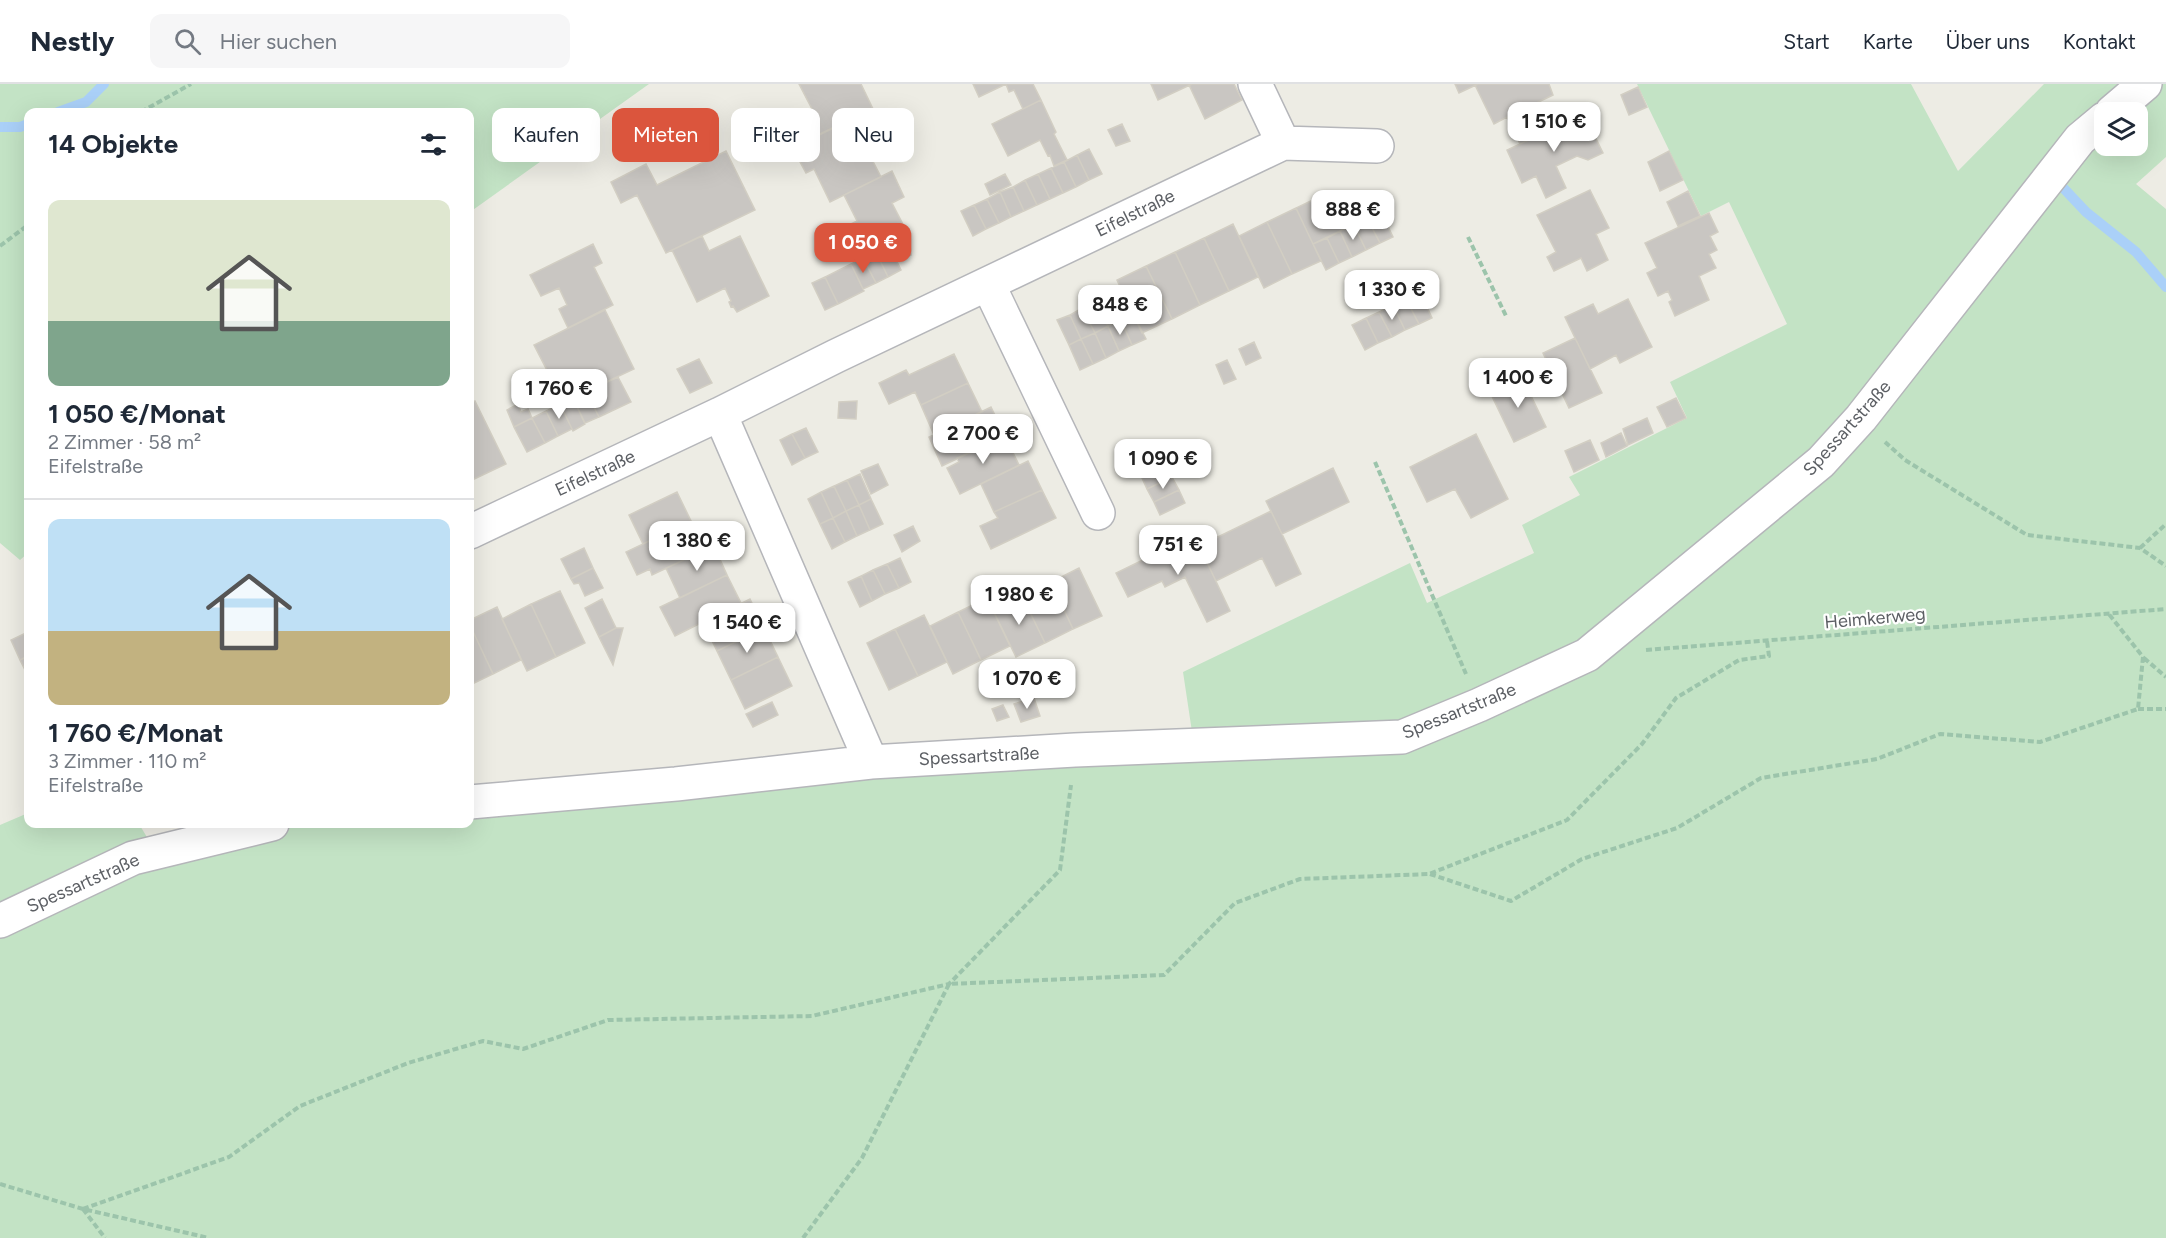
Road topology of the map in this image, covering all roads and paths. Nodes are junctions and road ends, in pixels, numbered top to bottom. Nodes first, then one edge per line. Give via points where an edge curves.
1 (191, 84) edge
2 (1255, 84) edge
3 (2145, 84) edge
4 (2124, 102) edge
5 (148, 108) edge
6 (2094, 127) edge
7 (1284, 142) junction
8 (1377, 146) dead end
9 (24, 228) edge
10 (1468, 237) dead end
11 (0, 246) edge
12 (988, 284) junction
13 (1507, 318) dead end
14 (720, 414) junction
15 (1861, 418) junction
16 (1375, 462) dead end
17 (1098, 513) dead end
18 (2166, 524) edge
19 (474, 530) edge
20 (2140, 548) junction
21 (2166, 566) edge
22 (2166, 609) edge
23 (2108, 613) junction
24 (1767, 641) junction
25 (1643, 651) dead end
26 (2143, 657) junction
27 (2166, 677) edge
28 (1479, 705) junction
29 (2138, 709) junction
30 (2166, 709) edge
31 (1075, 750) junction
32 (871, 762) junction
33 (474, 802) edge
34 (256, 828) edge
35 (1429, 874) junction
36 (0, 921) edge
37 (949, 984) junction
38 (0, 1184) edge
39 (83, 1209) junction
40 (105, 1238) edge
41 (209, 1238) edge
42 (803, 1238) edge

1 - 5 path
2 - 7 street
3 - 4 street
6 - 15 street, Spessartstraße via 2080,139
7 - 8 street, Eifelstraße
7 - 12 street, Eifelstraße
9 - 11 path
10 - 13 path
12 - 14 street, Eifelstraße
12 - 17 street
14 - 19 street, Eifelstraße
14 - 32 street
15 - 20 path via 1905,460 2027,535
15 - 28 street, Spessartstraße via 1821,462 1587,655
16 - 28 path
18 - 20 path
20 - 21 path
22 - 23 path, Heimkerweg
23 - 24 path, Heimkerweg
23 - 26 path
24 - 25 path, Heimkerweg
24 - 35 path via 1769,656 1739,660 1676,698 1642,744 1567,820
26 - 27 path
26 - 29 path
28 - 31 street, Spessartstraße via 1402,736
29 - 30 path
29 - 35 path via 2040,742 1940,734 1877,759 1761,778 1677,828 1582,859 1511,902
31 - 32 street, Spessartstraße
31 - 37 path via 1060,870
32 - 33 street, Spessartstraße
34 - 36 street, Spessartstraße via 133,858
35 - 37 path via 1299,879 1235,903 1164,975
37 - 39 path via 812,1016 608,1020 523,1049 483,1041 408,1063 300,1106 229,1157
37 - 42 path via 862,1158
38 - 39 path
39 - 40 path
39 - 41 path

